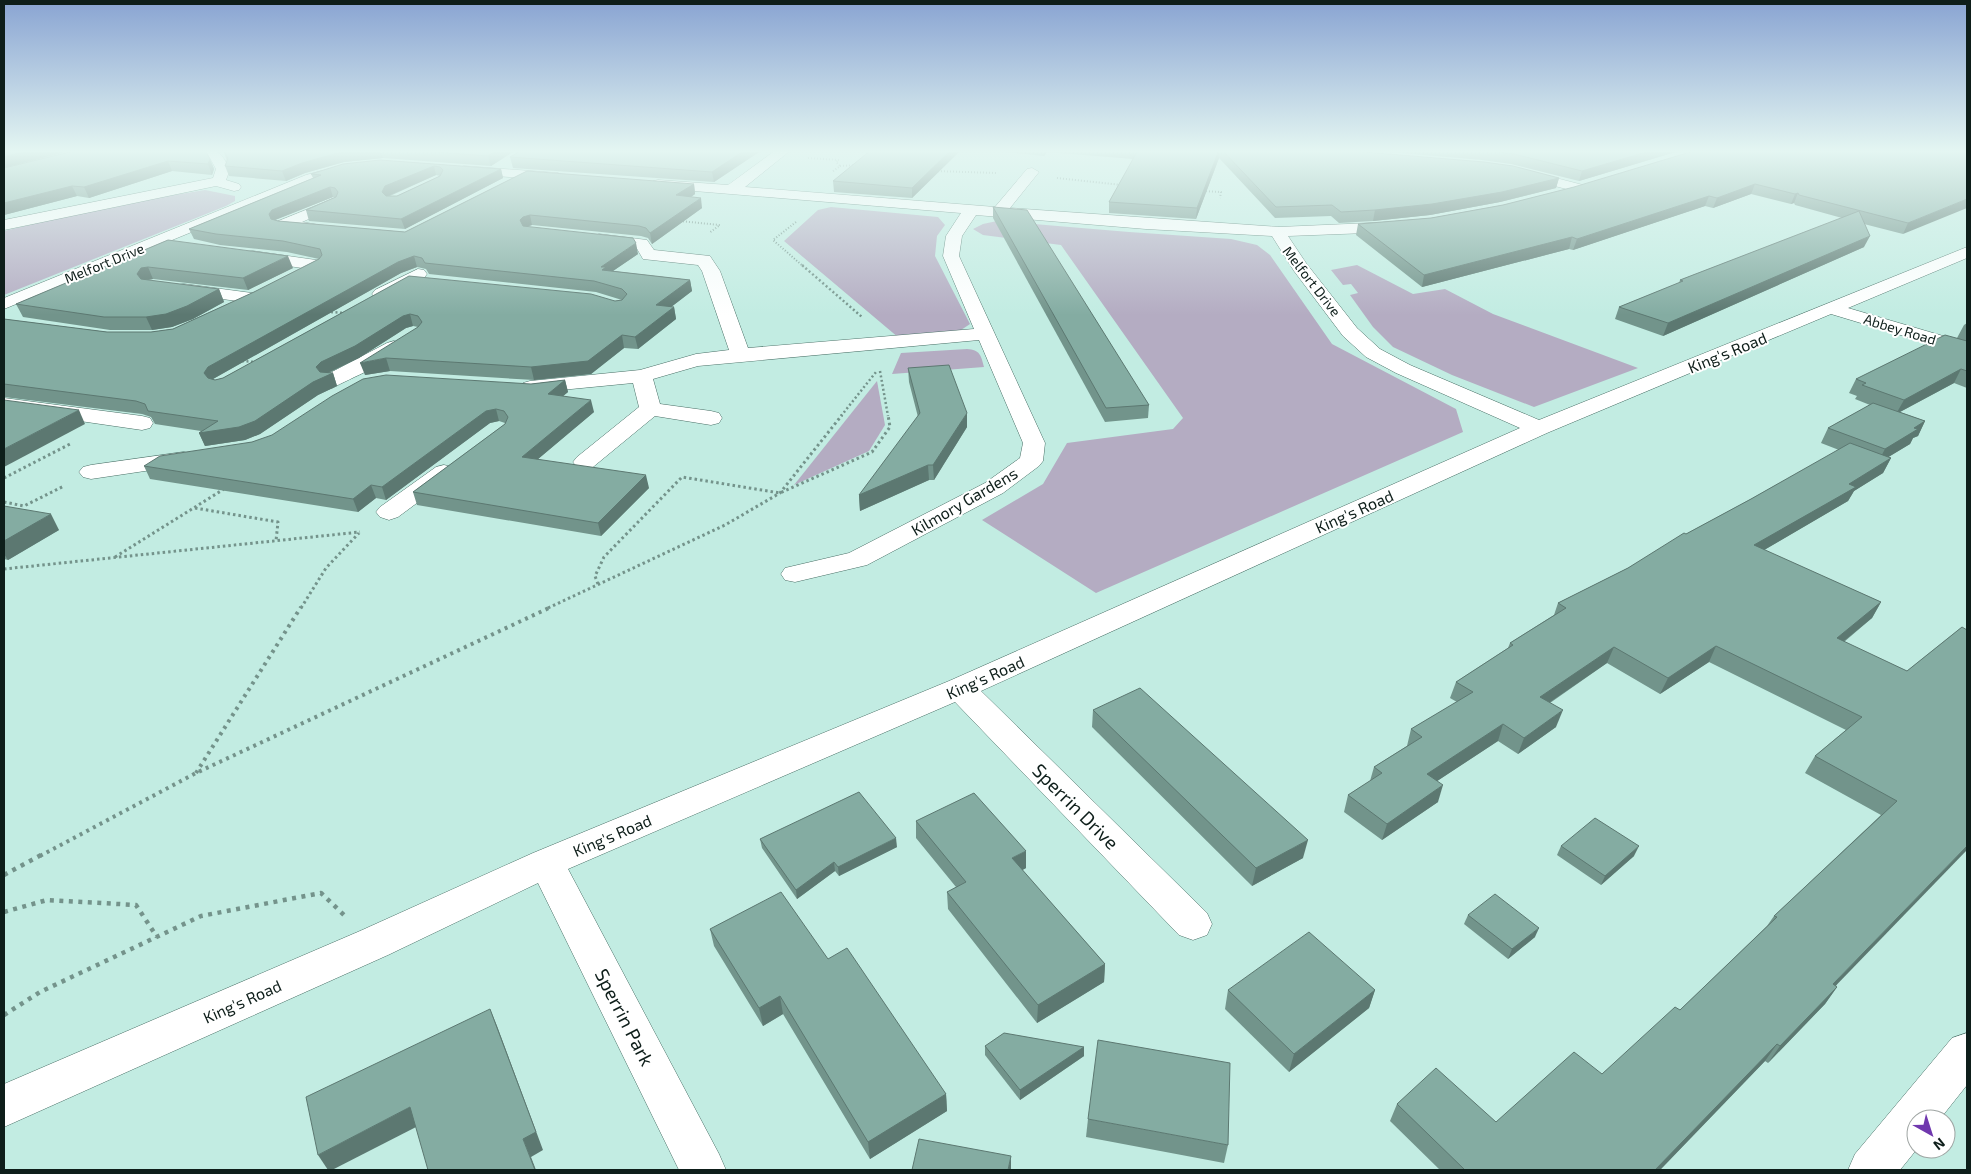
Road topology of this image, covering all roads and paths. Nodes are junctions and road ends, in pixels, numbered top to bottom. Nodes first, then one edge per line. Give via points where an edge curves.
1 (103, 205) edge
2 (247, 205) edge
3 (328, 205) edge
4 (912, 205) edge
5 (1005, 205) edge
6 (972, 210) junction
7 (999, 212) junction
8 (800, 219) dead end
9 (4, 225) edge
10 (1410, 225) edge
11 (330, 229) edge
12 (1278, 232) junction
13 (582, 237) edge
14 (153, 243) junction
15 (185, 246) edge
16 (1967, 252) edge
17 (234, 254) edge
18 (292, 277) edge
19 (438, 283) edge
20 (163, 287) edge
21 (4, 304) edge
22 (850, 306) dead end
23 (1833, 309) junction
24 (338, 312) edge
25 (220, 314) edge
26 (986, 334) junction
27 (406, 339) edge
28 (1967, 349) edge
29 (741, 354) junction
30 (242, 360) edge
31 (261, 363) edge
32 (376, 373) junction
33 (642, 376) junction
34 (325, 384) edge
35 (507, 386) edge
36 (4, 404) edge
37 (318, 407) edge
38 (650, 409) junction
39 (711, 418) dead end
40 (116, 420) junction
41 (142, 423) dead end
42 (1539, 428) junction
43 (202, 456) edge
44 (460, 460) edge
45 (585, 462) dead end
46 (91, 472) joint
47 (4, 478) edge
48 (227, 487) edge
49 (780, 493) junction
50 (4, 502) edge
51 (194, 507) junction
52 (388, 512) joint
53 (360, 532) junction
54 (276, 541) junction
55 (114, 558) junction
56 (4, 569) edge
57 (795, 574) dead end
58 (598, 584) junction
59 (960, 688) junction
60 (196, 773) junction
61 (546, 863) junction
62 (4, 875) edge
63 (4, 912) edge
64 (1193, 924) dead end
65 (157, 937) junction
66 (374, 943) junction
67 (4, 1015) edge
68 (1967, 1052) edge
69 (4, 1106) edge
70 (703, 1170) edge
71 (1871, 1170) edge

1 - 9 street
2 - 14 street, Melfort Drive
3 - 11 street via 282,225
4 - 6 street, Melfort Drive
5 - 7 street
6 - 7 street, Melfort Drive
6 - 26 street, Kilmory Gardens via 957,228 951,256
7 - 12 street, Melfort Drive
8 - 22 path via 773,240
10 - 12 street
12 - 42 street, Melfort Drive via 1300,267 1350,332 1373,353
13 - 29 street via 641,243 649,255 704,260 712,271
14 - 15 street
14 - 21 street, Melfort Drive
16 - 23 street, King's Road
17 - 18 street via 316,265
19 - 24 street via 413,277
20 - 25 street via 260,294
23 - 28 street, Abbey Road
23 - 42 street, King's Road
26 - 29 street
26 - 57 street, Kilmory Gardens via 1034,443 1031,461 994,488 858,560
27 - 32 street
29 - 33 street via 696,360
30 - 31 path
32 - 34 street via 350,370
32 - 37 street
33 - 35 street via 534,388
33 - 38 street
36 - 40 street
38 - 39 street
38 - 45 street
40 - 41 street
40 - 47 path
42 - 59 street, King's Road
43 - 46 street
44 - 52 street
46 - 50 path via 24,506
48 - 51 path
49 - 49 path via 833,426 880,367 890,427 872,452
49 - 58 path via 725,525
49 - 58 path via 682,477 604,557 595,576
51 - 54 path via 278,522
51 - 55 path
52 - 53 path
53 - 54 path
53 - 60 path via 326,568
54 - 55 path
55 - 56 path
58 - 60 path
59 - 61 street, King's Road
59 - 64 street, Sperrin Drive
60 - 62 path
61 - 66 street, King's Road
61 - 70 street, Sperrin Park
63 - 65 path via 47,900 136,905
65 - 66 path via 201,916 321,893
65 - 67 path via 40,992
66 - 69 street, King's Road
68 - 71 street

